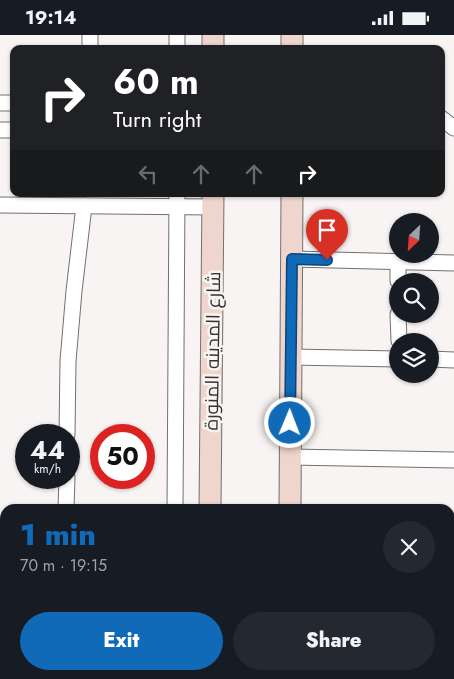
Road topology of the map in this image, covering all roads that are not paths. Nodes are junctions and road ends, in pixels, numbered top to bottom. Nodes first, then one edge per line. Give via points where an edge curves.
1 (292, 197) edge
2 (177, 200) edge
3 (213, 200) edge
4 (0, 205) edge
5 (84, 206) junction
6 (292, 259) junction
7 (389, 262) edge
8 (439, 263) edge
9 (454, 263) edge
10 (291, 357) junction
11 (389, 359) edge
12 (439, 359) edge
13 (454, 359) edge
14 (67, 424) edge
15 (290, 457) junction
16 (454, 460) edge
17 (67, 489) edge
18 (66, 504) edge
19 (176, 504) edge
20 (210, 504) edge
21 (290, 504) edge

1 - 6 main road
2 - 3 street
2 - 5 street
2 - 19 street
3 - 20 main road, شارع المدينه المنورة
4 - 5 street
5 - 14 street via 68,361
6 - 7 street
6 - 10 main road
8 - 9 street
10 - 11 street
10 - 15 main road
12 - 13 street
15 - 16 street
15 - 21 main road
17 - 18 street

